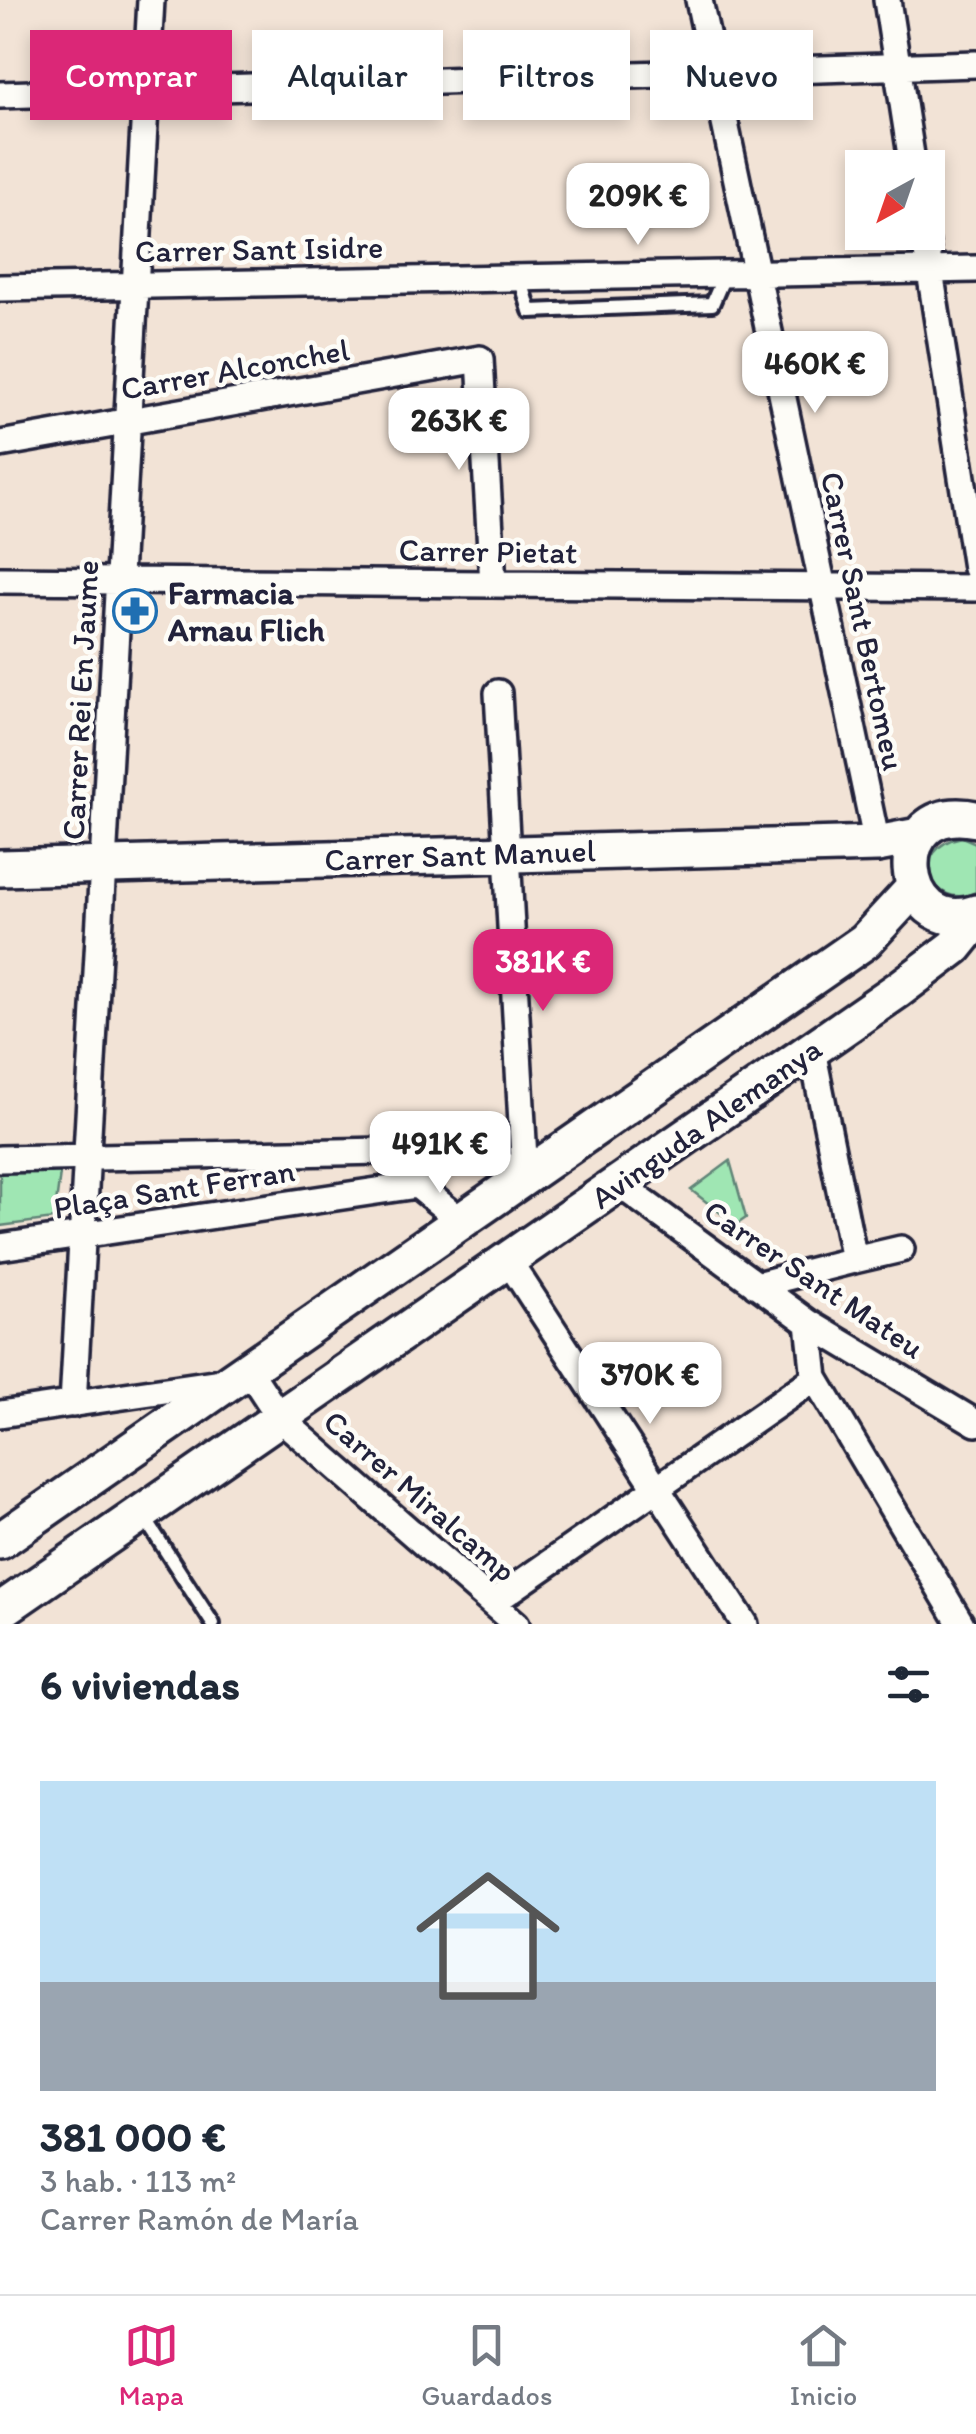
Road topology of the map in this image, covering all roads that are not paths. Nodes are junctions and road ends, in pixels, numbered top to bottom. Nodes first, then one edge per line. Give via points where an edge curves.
1 (151, 0) edge
2 (699, 0) edge
3 (887, 0) edge
4 (149, 30) edge
5 (705, 30) edge
6 (976, 64) edge
7 (898, 67) junction
8 (813, 69) edge
9 (650, 74) edge
10 (232, 87) edge
11 (30, 93) edge
12 (0, 94) edge
13 (144, 120) edge
14 (724, 120) edge
15 (911, 150) edge
16 (927, 250) edge
17 (976, 268) edge
18 (930, 270) junction
19 (756, 273) junction
20 (135, 283) junction
21 (0, 288) edge
22 (128, 421) junction
23 (0, 444) edge
24 (976, 568) edge
25 (0, 580) edge
26 (119, 580) junction
27 (493, 584) junction
28 (823, 587) junction
29 (976, 588) edge
30 (498, 693) dead end
31 (971, 811) edge
32 (920, 836) junction
33 (877, 844) junction
34 (506, 854) junction
35 (103, 865) junction
36 (0, 868) edge
37 (914, 888) junction
38 (976, 917) edge
39 (812, 1050) junction
40 (409, 1150) junction
41 (87, 1157) junction
42 (0, 1159) edge
43 (524, 1177) junction
44 (619, 1184) junction
45 (417, 1186) junction
46 (461, 1221) junction
47 (82, 1237) junction
48 (0, 1247) edge
49 (901, 1249) dead end
50 (508, 1260) junction
51 (854, 1260) junction
52 (756, 1284) junction
53 (809, 1323) junction
54 (240, 1375) junction
55 (815, 1378) junction
56 (73, 1404) junction
57 (0, 1414) edge
58 (280, 1418) junction
59 (976, 1423) edge
60 (657, 1488) junction
61 (142, 1514) junction
62 (0, 1541) edge
63 (492, 1603) junction
64 (0, 1611) edge
65 (214, 1624) edge
66 (516, 1624) edge
67 (746, 1624) edge
68 (961, 1624) edge

1 - 4 street, Carrer Rei En Jaume
2 - 5 street, Carrer Sant Bertomeu
3 - 7 street
6 - 7 street
7 - 8 street
7 - 15 street
9 - 10 street
11 - 12 street
13 - 20 street, Carrer Rei En Jaume
14 - 19 street, Carrer Sant Bertomeu
16 - 18 street
17 - 18 street, Carrer Sant Isidre
18 - 19 street, Carrer Sant Isidre
18 - 24 street
19 - 20 street, Carrer Sant Isidre
19 - 28 street, Carrer Sant Bertomeu
20 - 21 street, Carrer Sant Isidre
20 - 22 street, Carrer Rei En Jaume
22 - 23 street, Carrer Alconchel
22 - 26 street, Carrer Rei En Jaume
22 - 27 street, Carrer Alconchel via 480,359
25 - 26 street, Carrer Pietat
26 - 27 street, Carrer Pietat
26 - 35 street, Carrer Rei En Jaume
27 - 28 street, Carrer Pietat
28 - 29 street, Carrer Pietat
28 - 33 street, Carrer Sant Bertomeu
30 - 34 street
31 - 32 main road, Carrer Sant Manuel
32 - 33 main road, Carrer Sant Manuel
32 - 37 main road via 909,861
33 - 34 main road, Carrer Sant Manuel
34 - 35 main road, Carrer Sant Manuel
34 - 43 street
35 - 36 main road, Carrer Sant Manuel
35 - 41 street, Carrer Rei En Jaume
37 - 38 main road via 937,911
37 - 43 main road, Avinguda Alemanya via 864,941
38 - 39 main road, Avinguda Alemanya via 955,947
39 - 44 main road, Avinguda Alemanya
39 - 51 street
40 - 41 street, Plaça Sant Ferran
40 - 43 street, Plaça Sant Ferran via 476,1149
40 - 45 street
41 - 42 street, Plaça Sant Ferran
41 - 47 street, Carrer Rei En Jaume
43 - 46 main road, Avinguda Alemanya
44 - 50 main road, Avinguda Alemanya
44 - 52 street, Carrer Sant Mateu
45 - 46 street
45 - 47 street, Plaça Sant Ferran
46 - 54 main road, Avinguda Alemanya
47 - 48 street, Plaça Sant Ferran
47 - 56 street, Carrer Rei En Jaume
49 - 51 street
50 - 58 main road, Avinguda Alemanya
50 - 60 street
51 - 52 street
52 - 53 street, Carrer Sant Mateu
53 - 55 street
53 - 59 street, Carrer Sant Mateu
54 - 56 street
54 - 58 street
54 - 62 main road, Avinguda Alemanya
55 - 60 street
55 - 68 street
56 - 57 street
58 - 61 main road, Avinguda Alemanya
58 - 63 street, Carrer Miralcamp
60 - 63 street
60 - 67 street
61 - 64 main road, Avinguda Alemanya
61 - 65 lane
63 - 66 street, Carrer Miralcamp

